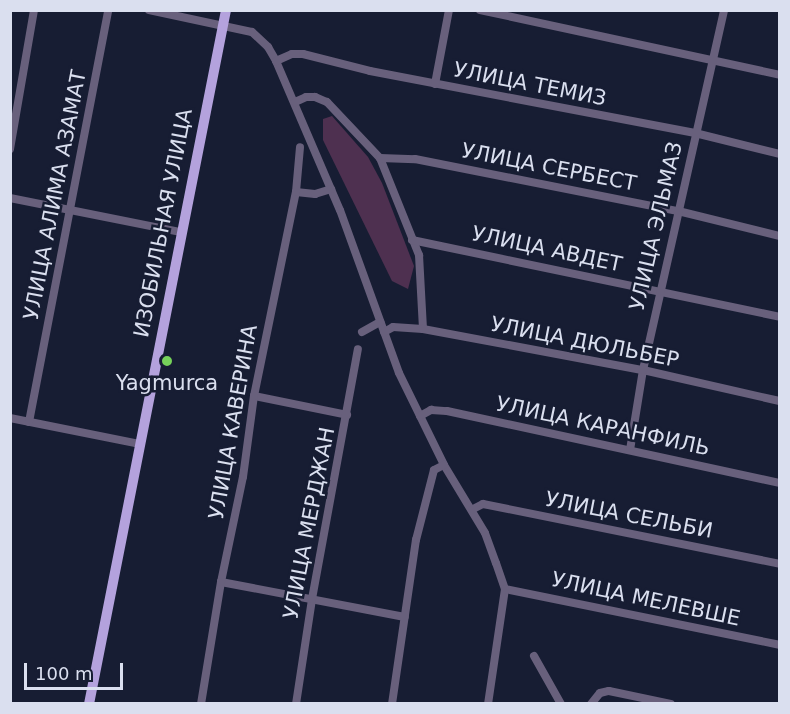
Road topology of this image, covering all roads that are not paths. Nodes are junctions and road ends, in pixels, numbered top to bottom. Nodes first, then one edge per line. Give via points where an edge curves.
1 (34, 10) edge
2 (108, 10) edge
3 (149, 10) edge
4 (226, 10) edge
5 (449, 10) edge
6 (480, 10) edge
7 (724, 10) edge
8 (222, 27) junction
9 (713, 60) junction
10 (276, 61) junction
11 (780, 75) edge
12 (435, 84) junction
13 (295, 102) junction
14 (695, 134) junction
15 (300, 147) dead end
16 (10, 149) edge
17 (780, 154) edge
18 (380, 158) junction
19 (331, 189) junction
20 (296, 192) junction
21 (10, 198) edge
22 (70, 208) junction
23 (678, 211) junction
24 (180, 232) junction
25 (780, 236) edge
26 (412, 240) junction
27 (660, 290) junction
28 (780, 317) edge
29 (380, 322) junction
30 (423, 329) junction
31 (362, 332) dead end
32 (384, 332) junction
33 (358, 349) dead end
34 (643, 370) junction
35 (254, 396) junction
36 (780, 401) edge
37 (347, 415) junction
38 (420, 416) junction
39 (10, 418) edge
40 (29, 422) junction
41 (140, 444) junction
42 (630, 450) junction
43 (444, 465) junction
44 (780, 483) edge
45 (472, 509) junction
46 (780, 564) edge
47 (221, 582) junction
48 (505, 589) junction
49 (312, 599) junction
50 (405, 616) junction
51 (780, 645) edge
52 (534, 656) dead end
53 (89, 704) edge
54 (201, 704) edge
55 (296, 704) edge
56 (392, 704) edge
57 (488, 704) edge
58 (561, 704) edge
59 (591, 704) edge
60 (671, 704) edge

1 - 16 street
2 - 22 street, УЛИЦА АЛИМА АЗАМАТ
3 - 8 street
4 - 8 main road, ИЗОБИЛЬНАЯ УЛИЦА
5 - 12 street
6 - 9 street
7 - 9 street, УЛИЦА ЭЛЬМАЗ
8 - 10 street via 252,32
8 - 24 main road, ИЗОБИЛЬНАЯ УЛИЦА
9 - 11 street
9 - 14 street, УЛИЦА ЭЛЬМАЗ
10 - 12 street, УЛИЦА ТЕМИЗ via 303,54
10 - 13 street
12 - 14 street, УЛИЦА ТЕМИЗ
13 - 18 street via 315,97 327,102
13 - 19 street
14 - 17 street, УЛИЦА ТЕМИЗ
14 - 23 street, УЛИЦА ЭЛЬМАЗ
15 - 20 street, УЛИЦА КАВЕРИНА
18 - 23 street, УЛИЦА СЕРБЕСТ via 415,159
18 - 26 street
19 - 20 street via 315,194
19 - 29 street
20 - 35 street, УЛИЦА КАВЕРИНА
21 - 22 street
22 - 24 street
22 - 40 street, УЛИЦА АЛИМА АЗАМАТ
23 - 25 street, УЛИЦА СЕРБЕСТ
23 - 27 street, УЛИЦА ЭЛЬМАЗ
24 - 41 main road, ИЗОБИЛЬНАЯ УЛИЦА
26 - 27 street, УЛИЦА АВДЕТ
26 - 30 street via 419,255
27 - 28 street, УЛИЦА АВДЕТ
27 - 34 street, УЛИЦА ЭЛЬМАЗ
29 - 31 street
29 - 32 street
30 - 32 street, УЛИЦА ДЮЛЬБЕР via 393,327
30 - 34 street, УЛИЦА ДЮЛЬБЕР
32 - 38 street
33 - 37 street, УЛИЦА МЕРДЖАН
34 - 36 street, УЛИЦА ДЮЛЬБЕР
34 - 42 street, УЛИЦА ЭЛЬМАЗ
35 - 37 street
35 - 47 street, УЛИЦА КАВЕРИНА via 243,477
37 - 49 street, УЛИЦА МЕРДЖАН
38 - 42 street, УЛИЦА КАРАНФИЛЬ via 431,410 447,411
38 - 43 street
39 - 40 street
40 - 41 street
41 - 53 main road, ИЗОБИЛЬНАЯ УЛИЦА
42 - 44 street, УЛИЦА КАРАНФИЛЬ
43 - 45 street
43 - 50 street via 434,470 417,540
45 - 46 street, УЛИЦА СЕЛЬБИ via 483,504
45 - 48 street
47 - 49 street
47 - 54 street, УЛИЦА КАВЕРИНА
48 - 51 street, УЛИЦА МЕЛЕВШЕ
48 - 57 street
49 - 50 street
49 - 55 street, УЛИЦА МЕРДЖАН
50 - 56 street
52 - 58 street
59 - 60 street via 600,693 609,691

